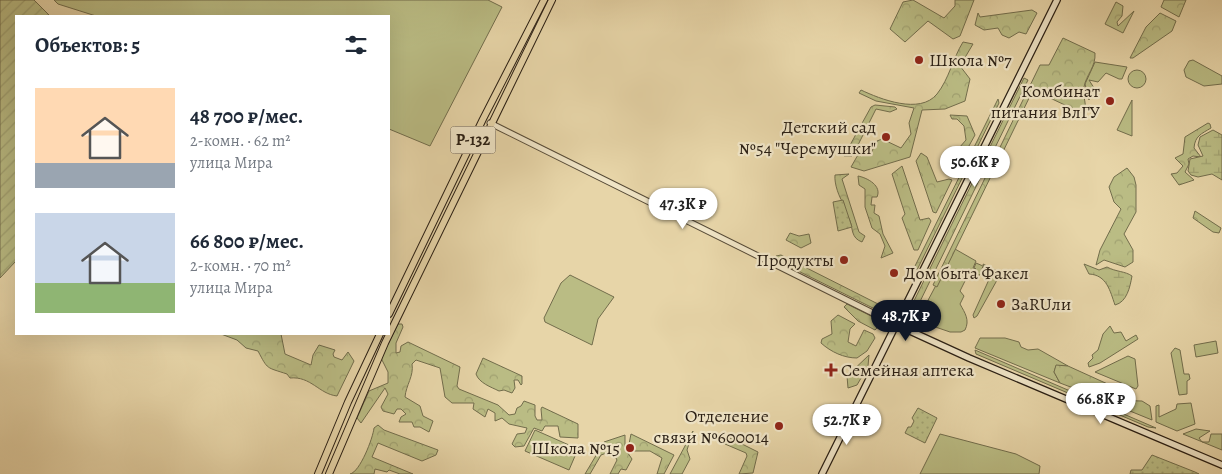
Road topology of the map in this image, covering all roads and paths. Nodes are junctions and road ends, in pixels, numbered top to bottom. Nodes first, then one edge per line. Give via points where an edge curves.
1 (544, 0) edge
2 (552, 0) edge
3 (1056, 0) edge
4 (490, 123) junction
5 (390, 312) edge
6 (896, 325) junction
7 (390, 333) edge
8 (380, 335) edge
9 (389, 335) edge
10 (1222, 465) edge
11 (318, 474) edge
12 (329, 474) edge
13 (822, 474) edge

1 - 5 highway, Р-132
2 - 4 highway, Р-132
3 - 6 main road
4 - 6 street
4 - 7 highway, Р-132
6 - 10 main road
6 - 13 main road
8 - 11 highway
9 - 12 highway, Р-132

